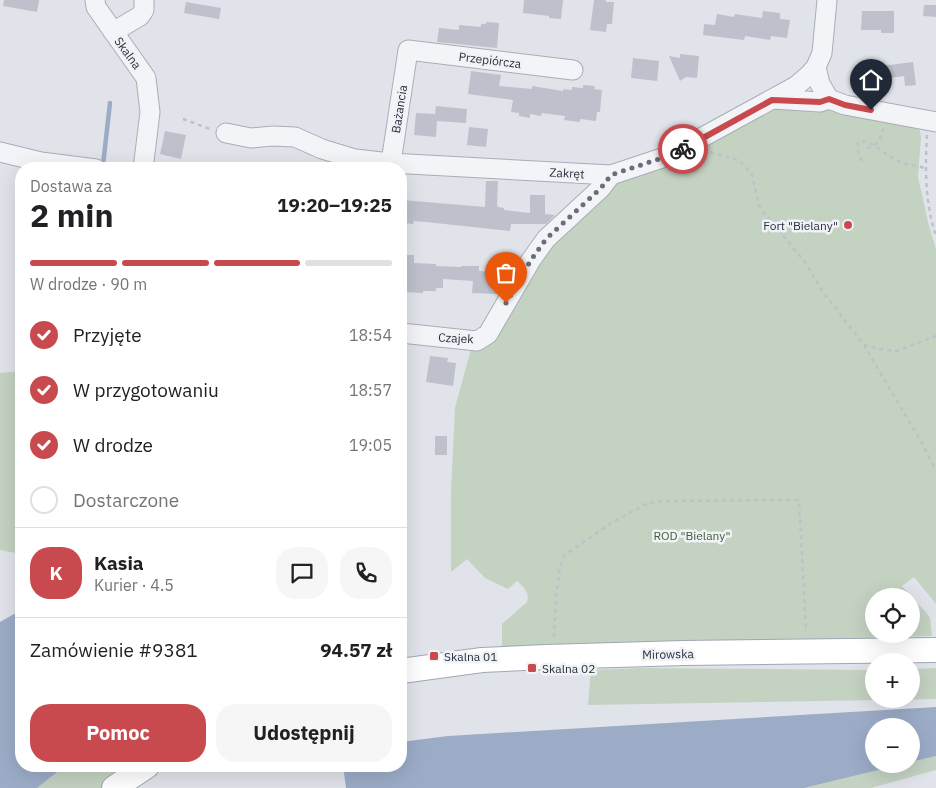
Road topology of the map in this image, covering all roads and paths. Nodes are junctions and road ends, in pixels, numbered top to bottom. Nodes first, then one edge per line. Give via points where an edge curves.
1 (95, 0) edge
2 (144, 0) edge
3 (827, 0) edge
4 (113, 32) junction
5 (408, 50) joint
6 (816, 67) junction
7 (572, 70) dead end
8 (829, 99) junction
9 (772, 100) junction
10 (884, 113) junction
11 (183, 119) dead end
12 (932, 122) edge
13 (226, 134) joint
14 (690, 145) junction
15 (874, 146) junction
16 (867, 148) dead end
17 (0, 152) edge
18 (862, 161) dead end
19 (41, 162) edge
20 (144, 162) edge
21 (371, 162) edge
22 (391, 162) edge
23 (407, 167) edge
24 (925, 168) junction
25 (611, 175) junction
26 (936, 236) edge
27 (407, 334) edge
28 (936, 336) edge
29 (864, 345) junction
30 (936, 470) edge
31 (797, 632) dead end
32 (549, 637) dead end
33 (936, 650) edge
34 (407, 670) edge
35 (138, 772) edge
36 (114, 788) edge

1 - 4 street, Skalna via 96,7
2 - 4 street via 140,16
3 - 6 street via 822,53
4 - 20 street, Skalna via 146,78 150,112
5 - 7 street, Przepiórcza
5 - 22 street, Bażancia
6 - 8 street via 820,84
6 - 9 street, Zakręt via 796,86
8 - 9 street via 820,102
8 - 10 street
9 - 14 street, Zakręt
10 - 12 street
10 - 15 path via 880,141
11 - 13 path
12 - 24 path
13 - 21 street, Zakręt via 251,138 295,137 322,149
14 - 25 street, Zakręt
14 - 29 path via 738,160 751,172 760,208 805,262 823,292
15 - 16 path
15 - 18 path via 858,142
15 - 24 path via 900,162
17 - 19 street
23 - 25 street, Zakręt
24 - 26 path via 927,204
25 - 27 street, Czajek via 546,239 488,334 477,341
28 - 29 path via 897,351
29 - 30 path
31 - 32 path via 806,631 799,500 680,500 648,503 611,523 565,555 560,566 556,597 555,638
33 - 34 main road, Mirowska via 546,657 482,660
35 - 36 main road

